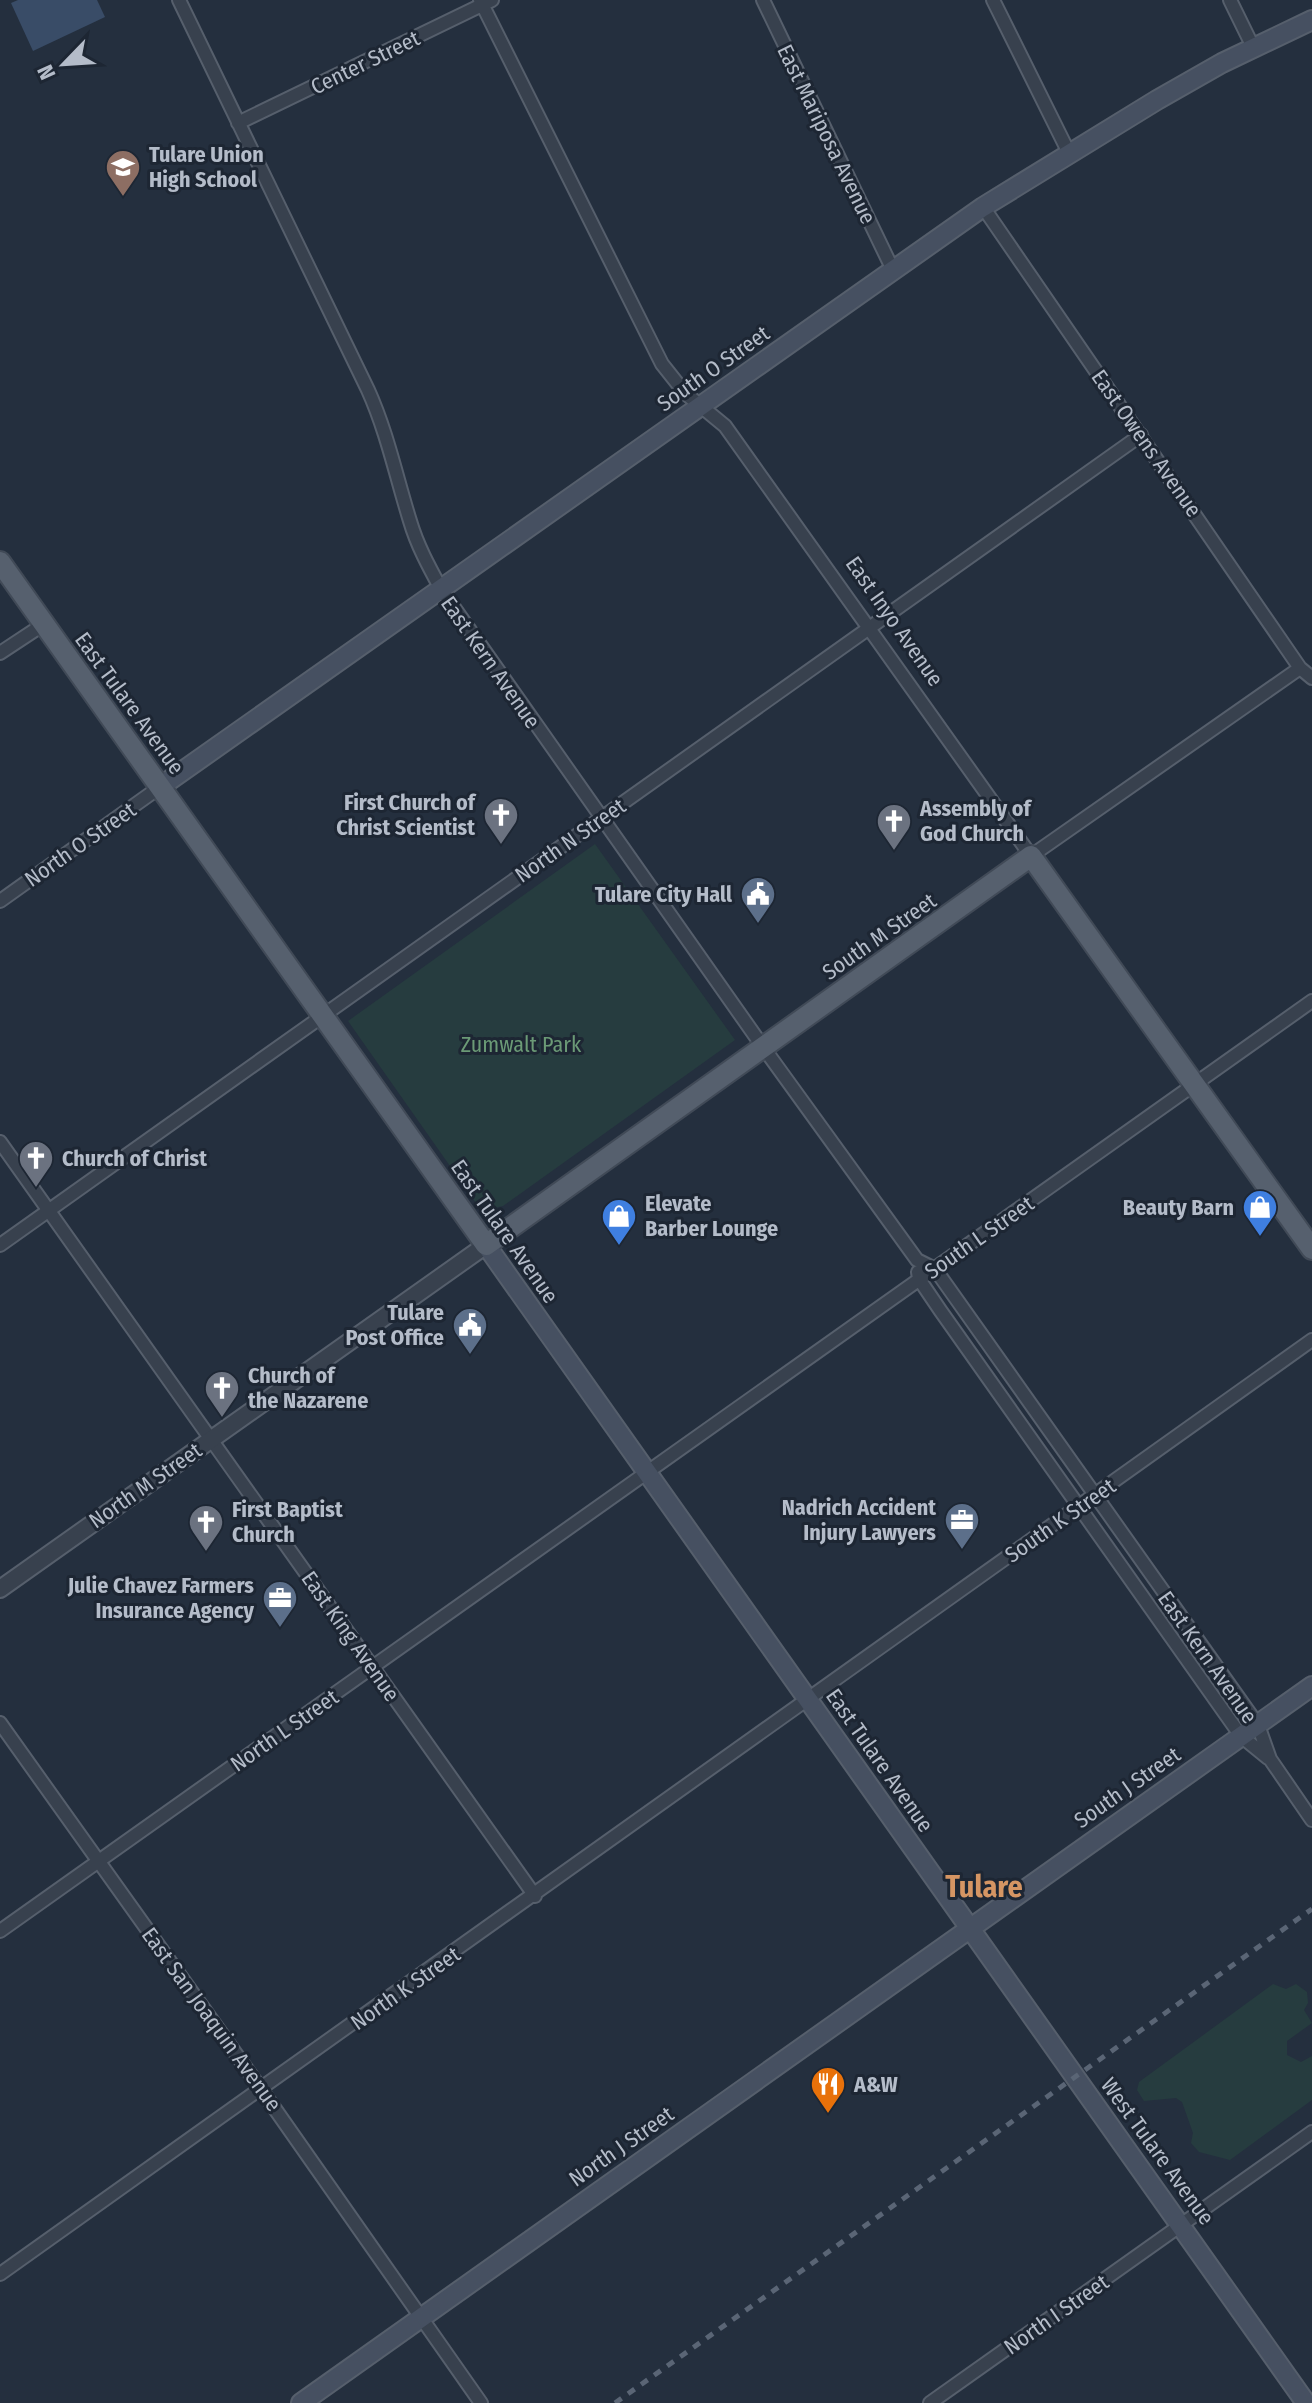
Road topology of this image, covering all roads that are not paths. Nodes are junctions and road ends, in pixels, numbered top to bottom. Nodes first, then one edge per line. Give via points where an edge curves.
1 (179, 0) edge
2 (763, 0) edge
3 (993, 0) edge
4 (1230, 0) edge
5 (485, 2) edge
6 (1312, 20) edge
7 (1253, 47) junction
8 (238, 123) junction
9 (1069, 153) junction
10 (983, 207) junction
11 (892, 268) junction
12 (702, 405) junction
13 (1141, 435) junction
14 (0, 562) edge
15 (441, 589) junction
16 (44, 624) junction
17 (870, 628) junction
18 (0, 653) edge
19 (1300, 668) junction
20 (1312, 678) edge
21 (160, 787) junction
22 (601, 818) junction
23 (1031, 856) junction
24 (0, 901) edge
25 (1312, 1001) edge
26 (321, 1016) junction
27 (763, 1047) junction
28 (1195, 1084) junction
29 (0, 1142) edge
30 (49, 1211) junction
31 (0, 1245) edge
32 (486, 1245) junction
33 (1312, 1249) edge
34 (917, 1260) junction
35 (935, 1269) junction
36 (919, 1279) junction
37 (1312, 1340) edge
38 (210, 1439) junction
39 (645, 1472) junction
40 (1095, 1496) junction
41 (1079, 1507) junction
42 (0, 1589) edge
43 (372, 1667) junction
44 (1312, 1686) edge
45 (807, 1698) junction
46 (0, 1723) edge
47 (1258, 1725) junction
48 (1241, 1736) junction
49 (1270, 1759) junction
50 (1312, 1820) edge
51 (99, 1862) junction
52 (535, 1896) junction
53 (970, 1929) junction
54 (0, 1931) edge
55 (261, 2089) junction
56 (1312, 2132) edge
57 (1181, 2224) junction
58 (0, 2274) edge
59 (422, 2317) junction
60 (301, 2403) edge
61 (481, 2403) edge
62 (930, 2403) edge
63 (1306, 2403) edge

1 - 8 street, East Kern Avenue
2 - 11 street, East Mariposa Avenue
3 - 9 street
4 - 7 street
5 - 8 street, Center Street
5 - 12 street, East Inyo Avenue via 662,364
6 - 7 main road, South O Street
7 - 9 main road, South O Street
8 - 15 street, East Kern Avenue via 381,419 410,522
9 - 10 main road, South O Street
10 - 11 main road, South O Street
10 - 13 street, East Owens Avenue
11 - 12 main road, South O Street
12 - 15 main road, South O Street
12 - 17 street, East Inyo Avenue via 725,426
13 - 17 street, North N Street
13 - 19 street, East Owens Avenue
14 - 16 main road, East Tulare Avenue
15 - 21 main road, South O Street
15 - 22 street, East Kern Avenue
16 - 18 street
16 - 21 main road, East Tulare Avenue
17 - 22 street, North N Street
17 - 23 street, East Inyo Avenue
19 - 20 street, East Owens Avenue
19 - 23 street, South M Street
21 - 24 street, North O Street
21 - 26 main road, East Tulare Avenue
22 - 26 street, North N Street
22 - 27 street, East Kern Avenue
23 - 27 main road, South M Street
23 - 28 main road, East Inyo Avenue
25 - 28 street, South L Street
26 - 30 street, North N Street
26 - 32 main road, East Tulare Avenue
27 - 32 main road, South M Street
27 - 34 street, East Kern Avenue
28 - 33 main road, East Inyo Avenue
28 - 35 street, South L Street
29 - 30 street, East King Avenue
30 - 31 street, North N Street
30 - 38 street, East King Avenue
32 - 38 street, North M Street
32 - 39 main road, East Tulare Avenue
34 - 35 street, East Kern Avenue
34 - 36 street, East Kern Avenue
35 - 36 street, South L Street
35 - 40 street, East Kern Avenue
36 - 39 street, South L Street
36 - 41 street, East Kern Avenue
37 - 40 street, South K Street
38 - 42 street, North M Street
38 - 43 street, East King Avenue
39 - 43 street, North L Street
39 - 45 main road, East Tulare Avenue
40 - 41 street, South K Street
40 - 47 street, East Kern Avenue
41 - 45 street, South K Street
41 - 48 street, East Kern Avenue
43 - 51 street, North L Street
43 - 52 street, East King Avenue
44 - 47 main road, South J Street
45 - 52 street, North K Street
45 - 53 main road, East Tulare Avenue
46 - 51 street, East San Joaquin Avenue
47 - 48 main road, South J Street
47 - 49 street, East Kern Avenue
48 - 49 street, East Kern Avenue
48 - 53 main road, South J Street
49 - 50 street
51 - 54 street, North L Street
51 - 55 street, East San Joaquin Avenue
52 - 55 street, North K Street
53 - 57 main road, West Tulare Avenue
53 - 59 main road, North J Street
55 - 58 street, North K Street
55 - 59 street, East San Joaquin Avenue
56 - 57 street, North I Street
57 - 62 street, North I Street
57 - 63 main road, West Tulare Avenue
59 - 60 main road, North J Street
59 - 61 street, East San Joaquin Avenue

